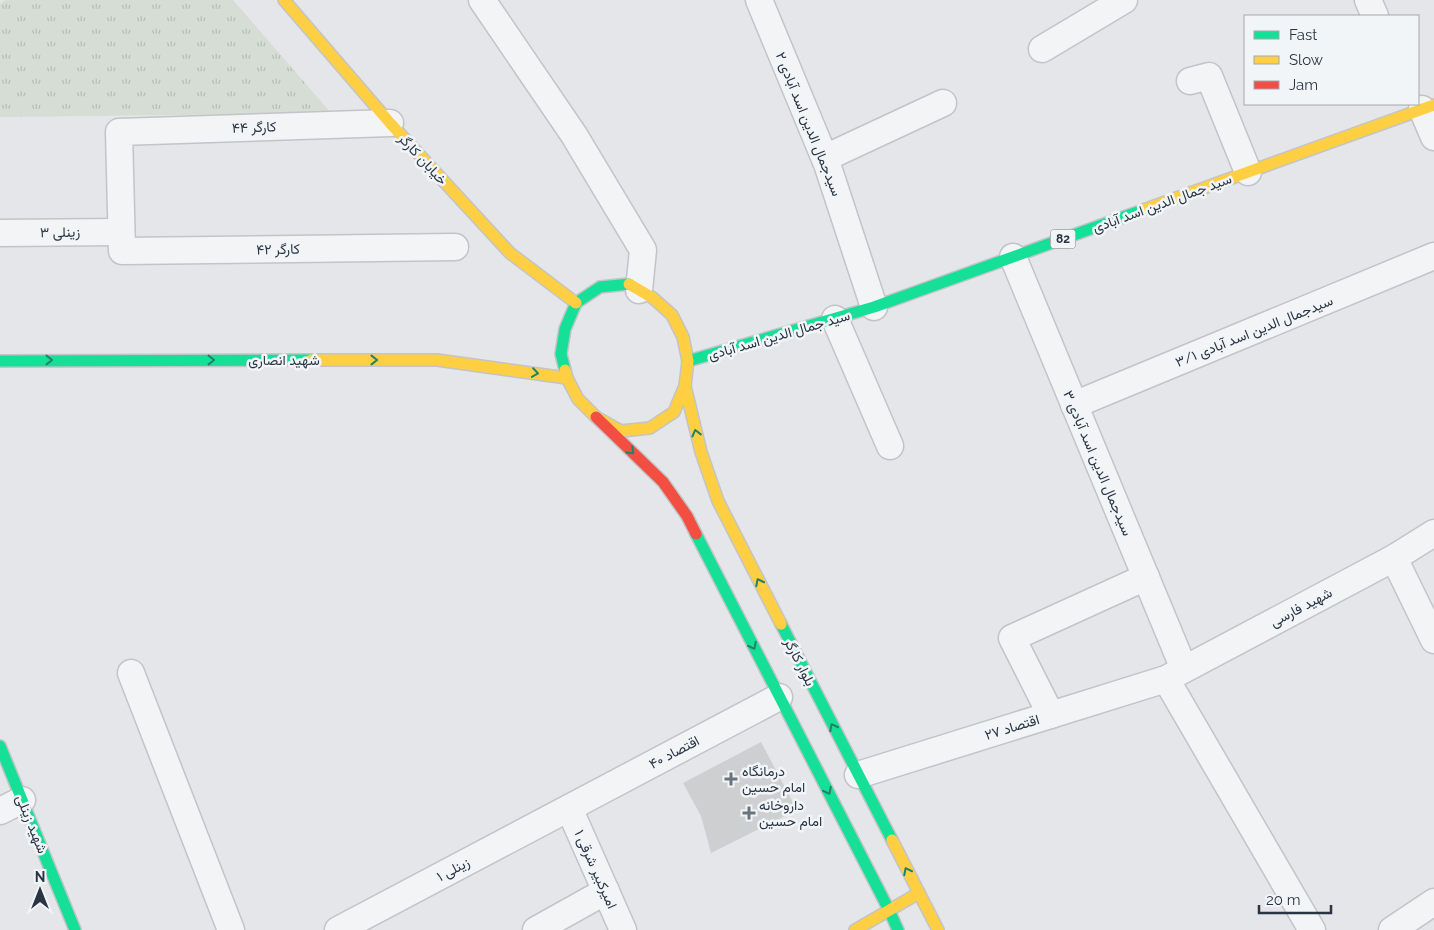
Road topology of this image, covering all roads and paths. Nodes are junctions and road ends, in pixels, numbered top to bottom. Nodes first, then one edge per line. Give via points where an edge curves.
1 (284, 0) edge
2 (482, 0) edge
3 (759, 0) edge
4 (1124, 0) edge
5 (1368, 0) edge
6 (1374, 15) edge
7 (1042, 50) dead end
8 (1190, 82) dead end
9 (943, 103) dead end
10 (1421, 107) edge
11 (390, 123) junction
12 (1434, 137) edge
13 (825, 158) junction
14 (1248, 172) junction
15 (120, 232) junction
16 (0, 233) edge
17 (455, 246) dead end
18 (1434, 256) edge
19 (1013, 257) junction
20 (639, 290) junction
21 (576, 303) junction
22 (874, 307) junction
23 (835, 318) junction
24 (0, 360) edge
25 (688, 361) junction
26 (567, 378) junction
27 (685, 386) junction
28 (1074, 405) junction
29 (596, 417) junction
30 (890, 446) dead end
31 (1434, 533) edge
32 (1394, 558) junction
33 (1146, 578) junction
34 (1434, 640) edge
35 (130, 672) dead end
36 (1175, 674) junction
37 (779, 697) junction
38 (1051, 715) junction
39 (0, 746) edge
40 (858, 775) junction
41 (11, 806) edge
42 (569, 808) junction
43 (606, 891) junction
44 (919, 893) junction
45 (1434, 902) edge
46 (889, 910) junction
47 (76, 930) edge
48 (231, 930) edge
49 (338, 930) edge
50 (536, 930) edge
51 (623, 930) edge
52 (855, 930) edge
53 (898, 930) edge
54 (938, 930) edge
55 (1312, 930) edge
56 (1392, 930) edge

1 - 11 main road, خیابان کارگر
2 - 20 street via 574,135 643,250
3 - 13 street, سیدجمال الدین اسد آبادی ۲
4 - 7 street
5 - 6 street
8 - 14 street via 1209,76
9 - 13 street
10 - 12 street
10 - 14 main road, سید جمال الدین اسد آبادی / 82
11 - 15 street, کارگر ۴۴ via 119,132
11 - 21 main road, خیابان کارگر via 510,253
13 - 22 street, سیدجمال الدین اسد آبادی ۲
14 - 19 main road, سید جمال الدین اسد آبادی / 82
15 - 16 street, زینلی ۳
15 - 17 street, کارگر ۴۲ via 122,251
18 - 28 street, سیدجمال الدین اسد آبادی ۳/۱
19 - 22 main road, سید جمال الدین اسد آبادی / 82
19 - 28 street, سیدجمال الدین اسد آبادی ۳
20 - 21 main road via 629,284 600,287
20 - 25 main road via 672,315 683,337
21 - 26 main road via 565,329 562,354
22 - 23 main road, سید جمال الدین اسد آبادی / 82
23 - 25 main road, سید جمال الدین اسد آبادی / 82
23 - 30 street
24 -> 26 main road, شهید انصاری via 437,360
25 - 27 main road
26 - 29 main road via 578,400
27 - 29 main road via 674,412 650,428 621,431
40 -> 27 main road, بلوار کارگر via 718,501 701,452
28 - 33 street, سیدجمال الدین اسد آبادی ۳
29 -> 37 main road via 663,482 687,516
31 - 32 street, شهید فارسی
32 - 34 street
32 - 36 street, شهید فارسی
33 - 36 street, سیدجمال الدین اسد آبادی ۳
33 - 38 street via 1012,638
35 - 48 street
36 - 38 street, اقتصاد ۲۷
36 - 55 street, سیدجمال الدین اسد آبادی ۳
37 - 42 street, اقتصاد ۴۰
37 -> 46 main road
38 - 40 street, اقتصاد ۲۷
39 - 41 main road, شهید زینلی
44 -> 40 main road, بلوار کارگر
41 - 47 main road, شهید زینلی
42 - 43 street, امیرکبیر شرقی ۱
42 - 49 street, زینلی ۱
43 - 50 street
43 - 51 street, امیرکبیر شرقی ۱
44 - 46 main road
44 - 54 main road, بلوار کارگر
45 - 56 street
46 - 52 main road
46 - 53 main road

